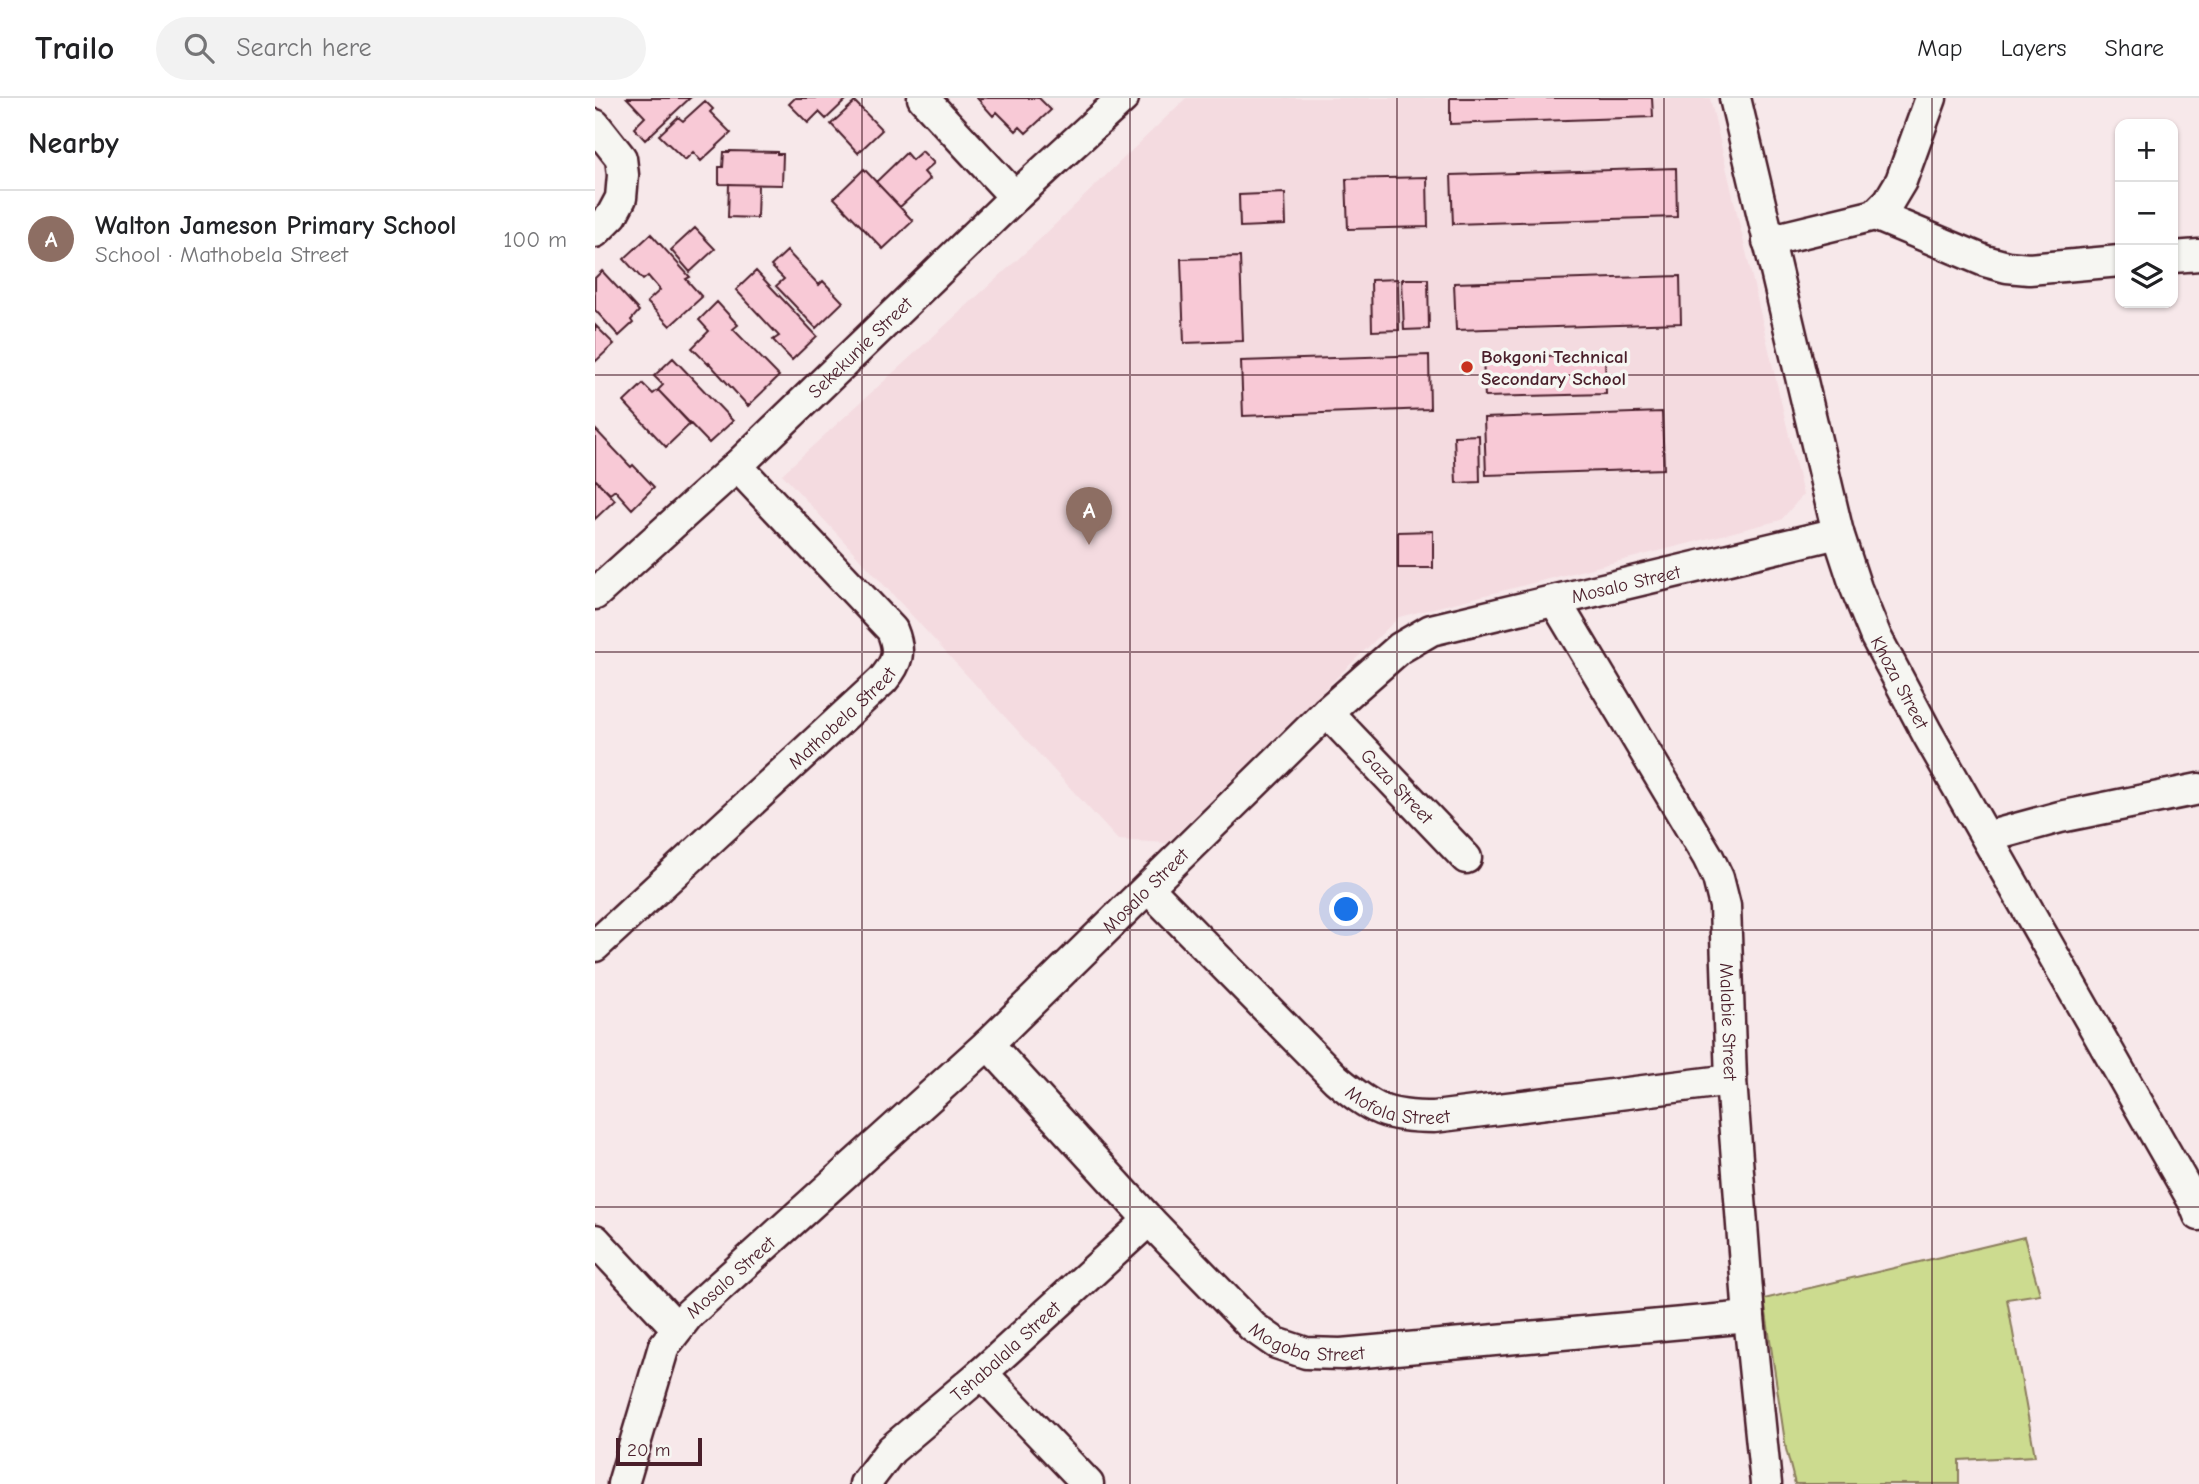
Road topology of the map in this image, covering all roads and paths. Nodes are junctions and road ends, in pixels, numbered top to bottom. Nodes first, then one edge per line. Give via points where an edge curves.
1 (923, 98) edge
2 (1123, 98) edge
3 (1735, 98) edge
4 (1931, 98) edge
5 (595, 125) edge
6 (1015, 197) junction
7 (1875, 215) junction
8 (595, 232) edge
9 (1768, 241) junction
10 (2199, 255) edge
11 (2178, 257) edge
12 (2115, 261) edge
13 (737, 466) junction
14 (1838, 533) junction
15 (595, 594) edge
16 (1555, 601) junction
17 (1327, 712) junction
18 (2199, 789) edge
19 (1987, 837) junction
20 (1467, 858) dead end
21 (1148, 888) junction
22 (595, 946) edge
23 (988, 1044) junction
24 (1731, 1080) junction
25 (2199, 1214) edge
26 (1149, 1220) junction
27 (595, 1240) edge
28 (1749, 1317) junction
29 (677, 1328) junction
30 (982, 1373) junction
31 (623, 1484) edge
32 (865, 1484) edge
33 (1089, 1484) edge
34 (1766, 1484) edge

1 - 6 street
2 - 6 street, Sekekunie Street
3 - 9 street, Khoza Street
4 - 7 street via 1901,181
5 - 8 street via 621,158 623,176 621,198
6 - 13 street, Sekekunie Street
7 - 9 street
7 - 12 street via 2007,268
9 - 14 street, Khoza Street
10 - 11 street
13 - 15 street, Sekekunie Street
13 - 22 street, Mathobela Street via 892,630 898,645 895,665
14 - 16 street, Mosalo Street
14 - 19 street, Khoza Street via 1876,636
16 - 17 street, Mosalo Street via 1431,630 1400,648
16 - 24 street, Malabie Street via 1718,878 1728,936
17 - 20 street, Gaza Street
17 - 21 street, Mosalo Street
18 - 19 street
19 - 25 street, Khoza Street
21 - 23 street, Mosalo Street
21 - 24 street, Mofola Street via 1336,1079 1379,1111 1434,1117
23 - 26 street, Mogoba Street
23 - 29 street, Mosalo Street
24 - 28 street, Malabie Street
26 - 28 street, Mogoba Street via 1253,1327 1276,1343 1306,1353 1342,1354
26 - 30 street, Tshabalala Street
27 - 29 street
28 - 34 street, Malabie Street
29 - 31 street, Mosalo Street via 664,1346
30 - 32 street, Tshabalala Street via 891,1450
30 - 33 street

